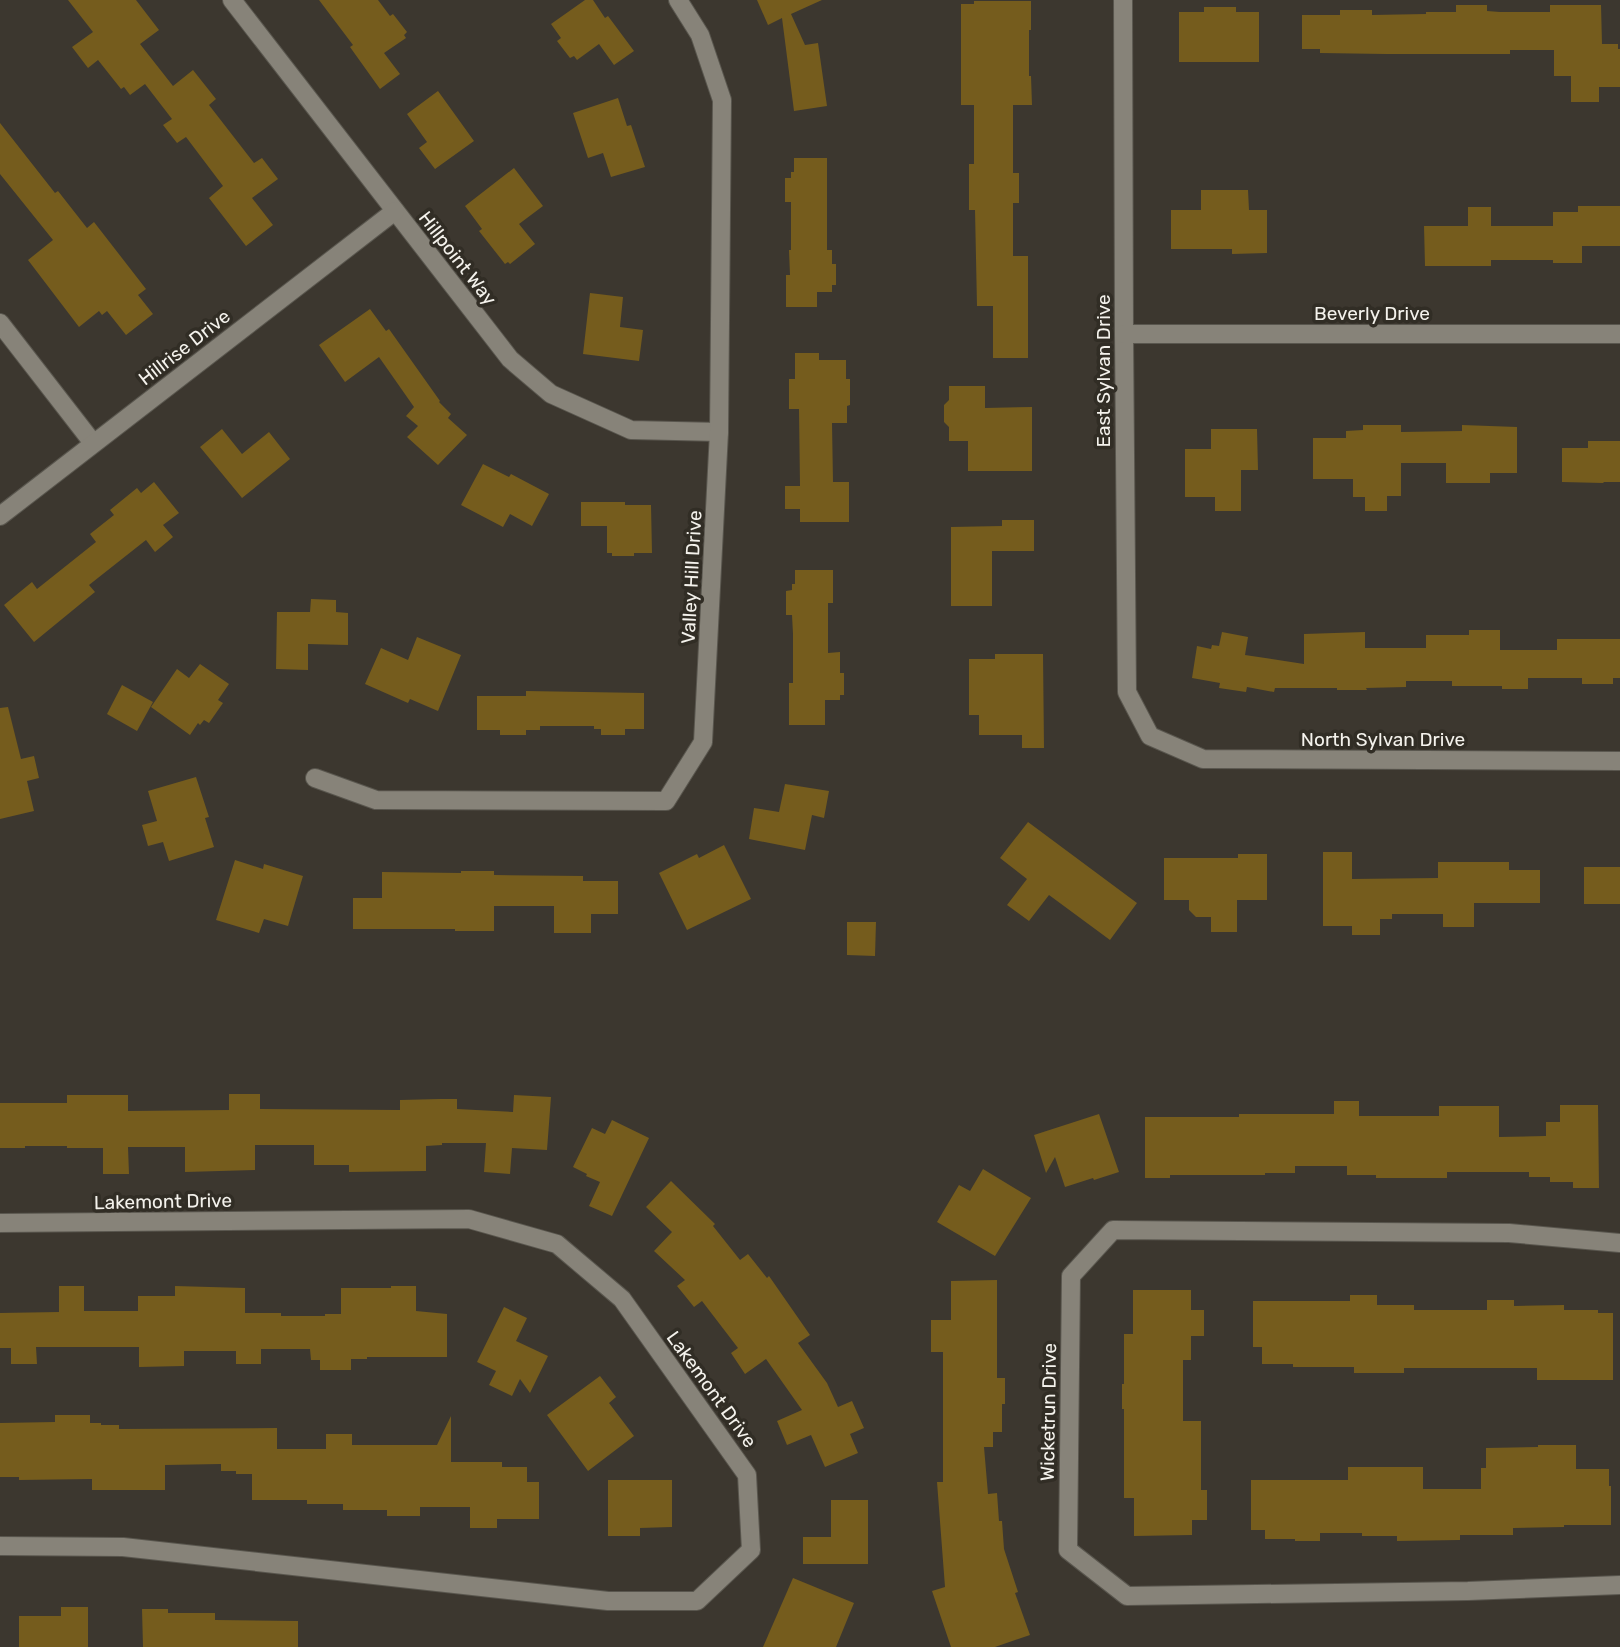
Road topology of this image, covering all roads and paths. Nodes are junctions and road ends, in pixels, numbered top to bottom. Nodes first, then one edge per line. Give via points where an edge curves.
1 (232, 0) edge
2 (678, 0) edge
3 (1123, 0) edge
4 (395, 211) junction
5 (0, 323) edge
6 (1124, 334) junction
7 (1620, 334) edge
8 (719, 432) junction
9 (93, 443) junction
10 (0, 516) edge
11 (1150, 736) joint
12 (1620, 761) edge
13 (315, 778) dead end
14 (0, 1223) edge
15 (1620, 1243) edge
16 (0, 1546) edge
17 (1620, 1585) edge

1 - 4 street, Hillpoint Way
2 - 8 street, Valley Hill Drive via 700,35 722,100
3 - 6 street, East Sylvan Drive
4 - 8 street, Hillpoint Way via 510,359 551,394 631,430
4 - 9 street, Hillrise Drive
5 - 9 street
6 - 7 street, Beverly Drive
6 - 11 street, East Sylvan Drive via 1127,692
8 - 13 street, Valley Hill Drive via 703,742 666,801 376,800
9 - 10 street, Hillrise Drive
11 - 12 street, North Sylvan Drive via 1203,759
14 - 16 street, Lakemont Drive via 469,1219 557,1244 622,1299 747,1475 751,1550 697,1601 608,1601 123,1547
15 - 17 street, Wicketrun Drive via 1509,1233 1113,1230 1071,1276 1068,1550 1127,1596

